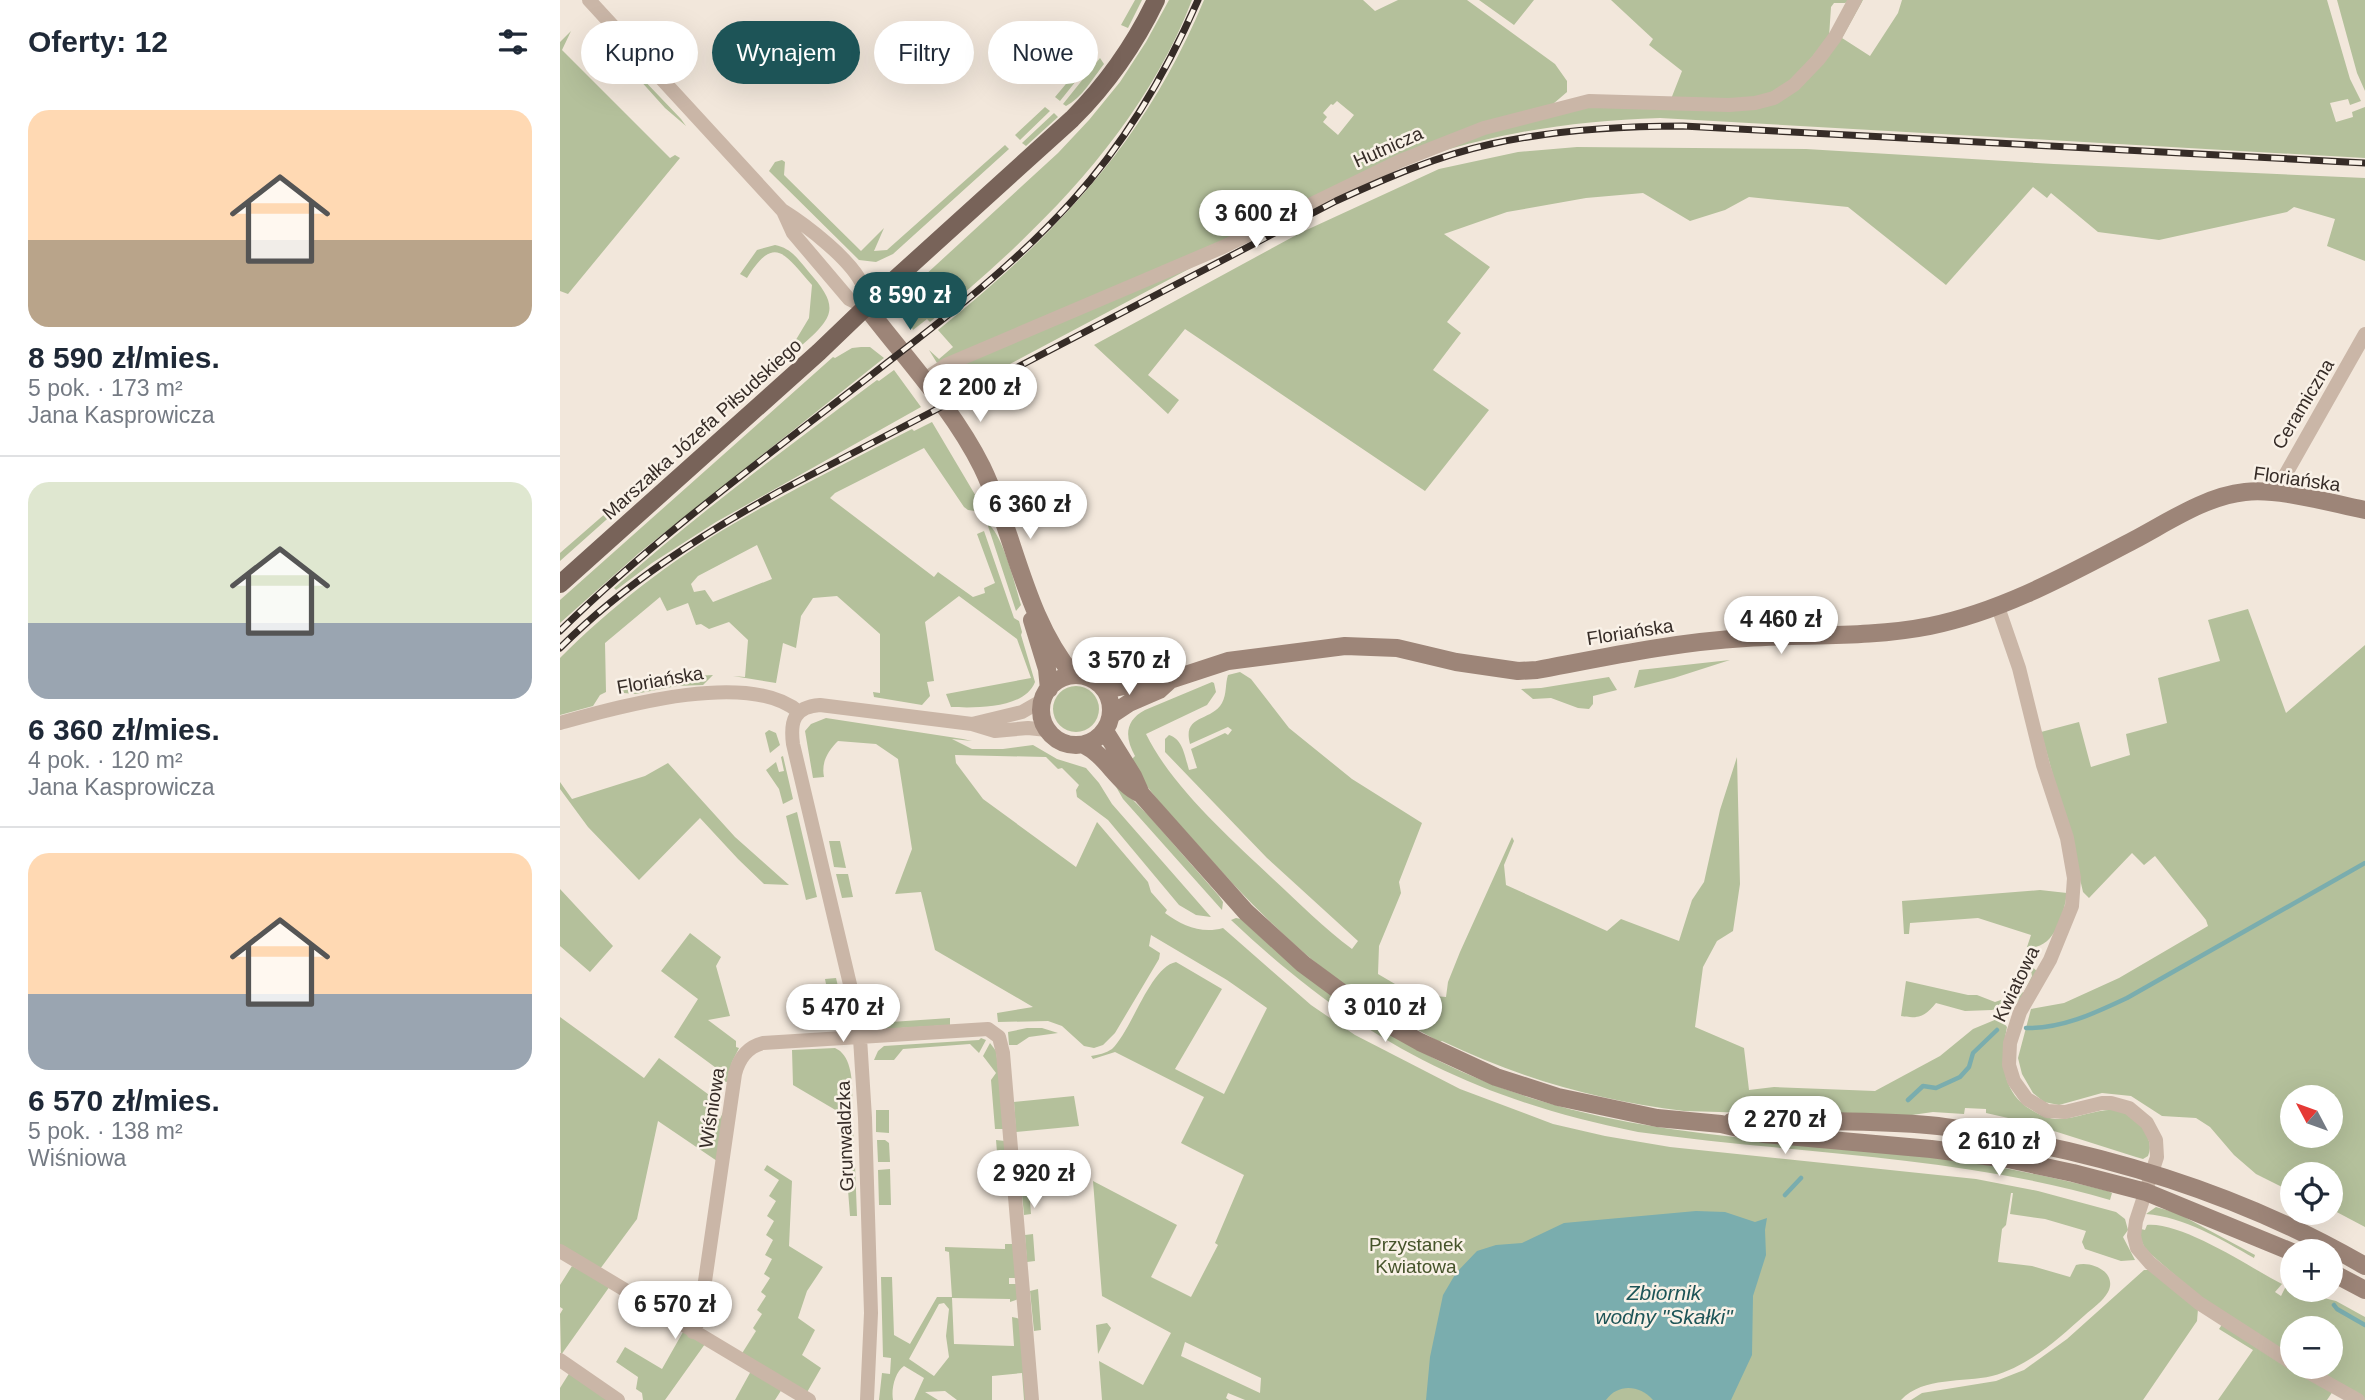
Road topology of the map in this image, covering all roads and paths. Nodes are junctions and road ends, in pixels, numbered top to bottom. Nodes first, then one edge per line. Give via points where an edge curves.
1 (589, 0) edge
2 (1156, 0) edge
3 (1856, 0) edge
4 (782, 210) junction
5 (867, 308) junction
6 (2365, 334) edge
7 (923, 380) junction
8 (2274, 493) junction
9 (2365, 510) edge
10 (560, 584) edge
11 (1030, 599) junction
12 (1998, 607) junction
13 (1073, 675) junction
14 (1170, 680) junction
15 (1105, 690) junction
16 (1046, 694) junction
17 (799, 712) junction
18 (560, 723) edge
19 (1108, 723) junction
20 (972, 724) junction
21 (1047, 730) junction
22 (1084, 745) junction
23 (1141, 794) junction
24 (860, 1038) junction
25 (1721, 1124) junction
26 (2153, 1173) junction
27 (2146, 1192) junction
28 (2280, 1247) edge
29 (560, 1251) edge
30 (2365, 1266) edge
31 (2343, 1278) edge
32 (2365, 1290) edge
33 (693, 1332) junction
34 (2280, 1355) edge
35 (560, 1360) edge
36 (2320, 1379) edge
37 (618, 1400) edge
38 (809, 1400) edge
39 (867, 1400) edge
40 (1032, 1400) edge
41 (2358, 1400) edge

1 - 4 street
2 - 5 main road, Marszałka Józefa Piłsudskiego via 1092,99
3 - 7 street, Hutnicza via 1818,60 1774,98 1729,105 1589,101 1484,128 1400,161 1223,247 946,365
4 - 5 street via 793,233 849,299
4 - 5 street via 845,261 863,285
5 - 7 main road
5 - 10 main road, Marszałka Józefa Piłsudskiego
6 - 8 street, Ceramiczna
7 - 11 main road via 961,429 981,466
8 - 9 main road, Floriańska
8 - 12 main road, Floriańska via 2222,497
11 - 13 main road
11 - 16 main road via 1047,669
12 - 14 main road, Floriańska via 1927,627 1744,638 1537,670 1457,662 1397,648 1345,646 1228,661
12 - 26 street, Kwiatowa via 2067,838 2074,878 2072,906 2010,1042 2012,1074 2022,1094 2047,1111 2065,1112 2102,1103 2135,1112 2156,1140
13 - 15 main road via 1091,678
13 - 16 main road via 1064,677
14 - 15 main road, Floriańska
14 - 19 main road, Floriańska via 1129,703
15 - 19 main road
16 - 20 street via 1021,712
16 - 21 main road via 1041,716
17 - 18 street, Floriańska via 776,699 711,692 662,698
17 - 20 street via 820,705
17 - 24 street, Grunwaldzka via 791,725 793,744
19 - 22 main road via 1099,737
19 - 23 main road
20 - 21 street via 995,731
21 - 22 main road via 1060,741
22 - 23 main road
23 - 25 main road via 1266,931 1334,988 1420,1042 1496,1077 1558,1097 1657,1118
24 - 33 street, Wiśniowa via 763,1042 739,1062 702,1302
24 - 39 street, Grunwaldzka via 871,1313
24 - 40 street, Wiśniowa via 988,1029 999,1037
25 - 26 main road via 1766,1119 1940,1126 2066,1150
25 - 27 main road via 1764,1134 2008,1159
26 - 27 street, Kwiatowa
26 - 30 main road via 2269,1217
27 - 28 main road
27 - 34 street, Kwiatowa via 2134,1232 2142,1255 2199,1303
29 - 33 street
31 - 32 main road
33 - 38 street
35 - 37 street
36 - 41 street

